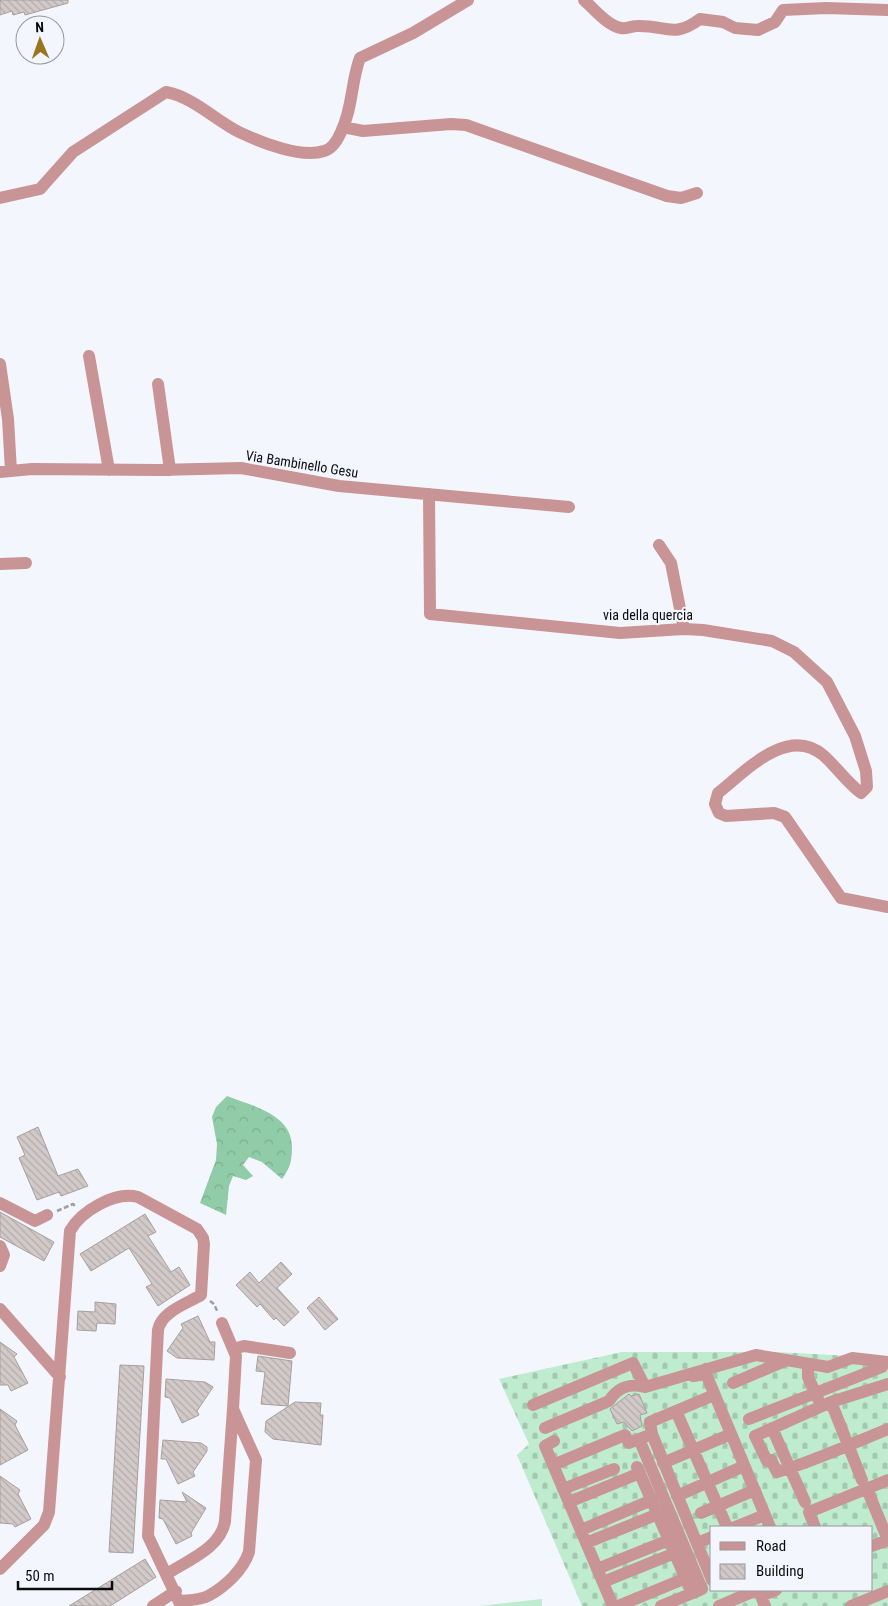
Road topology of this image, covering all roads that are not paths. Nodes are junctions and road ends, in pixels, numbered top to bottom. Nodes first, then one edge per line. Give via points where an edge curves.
1 (468, 0) edge
2 (584, 0) edge
3 (888, 10) edge
4 (343, 127) junction
5 (697, 193) dead end
6 (0, 198) edge
7 (89, 356) dead end
8 (0, 364) edge
9 (158, 384) dead end
10 (109, 470) junction
11 (170, 470) junction
12 (6, 471) edge
13 (429, 494) junction
14 (570, 507) dead end
15 (659, 545) dead end
16 (26, 563) dead end
17 (0, 564) edge
18 (684, 629) junction
19 (888, 907) edge
20 (0, 1203) edge
21 (47, 1215) road end
22 (0, 1246) edge
23 (0, 1266) edge
24 (0, 1309) edge
25 (222, 1323) road end
26 (233, 1349) junction
27 (290, 1353) dead end
28 (787, 1360) junction
29 (808, 1364) junction
30 (885, 1364) edge
31 (60, 1377) junction
32 (673, 1379) junction
33 (733, 1382) dead end
34 (888, 1384) edge
35 (645, 1387) junction
36 (815, 1393) junction
37 (714, 1395) junction
38 (826, 1404) junction
39 (532, 1405) dead end
40 (233, 1408) junction
41 (676, 1411) junction
42 (748, 1420) dead end
43 (545, 1428) dead end
44 (772, 1428) junction
45 (888, 1429) edge
46 (652, 1434) junction
47 (731, 1434) junction
48 (639, 1439) junction
49 (554, 1442) dead end
50 (848, 1445) junction
51 (780, 1446) junction
52 (693, 1450) junction
53 (763, 1453) junction
54 (663, 1463) junction
55 (553, 1465) junction
56 (744, 1466) junction
57 (790, 1468) junction
58 (614, 1469) dead end
59 (888, 1480) edge
60 (708, 1483) junction
61 (651, 1484) junction
62 (864, 1484) junction
63 (563, 1489) junction
64 (755, 1490) junction
65 (677, 1496) junction
66 (652, 1500) junction
67 (569, 1502) junction
68 (804, 1502) dead end
69 (718, 1506) junction
70 (701, 1513) dead end
71 (658, 1514) junction
72 (765, 1515) junction
73 (727, 1526) edge
74 (738, 1526) edge
75 (770, 1526) edge
76 (815, 1526) edge
77 (581, 1530) junction
78 (710, 1538) edge
79 (669, 1540) junction
80 (888, 1540) edge
81 (586, 1543) junction
82 (697, 1543) junction
83 (873, 1546) edge
84 (674, 1553) junction
85 (0, 1568) edge
86 (597, 1568) junction
87 (166, 1574) junction
88 (710, 1575) edge
89 (686, 1578) junction
90 (603, 1582) junction
91 (702, 1589) edge
92 (774, 1591) edge
93 (888, 1591) edge
94 (761, 1597) edge
95 (179, 1600) edge
96 (858, 1605) edge
97 (153, 1606) edge
98 (613, 1606) edge
99 (618, 1606) edge
100 (661, 1606) edge
101 (719, 1606) edge
102 (738, 1606) edge

1 - 4 street via 413,33 360,58 354,71
2 - 3 street via 611,24 622,28 637,26 666,30 687,29 700,19 758,30 775,22 784,10 799,8
4 - 5 street via 363,131 466,125 667,196 681,198
4 - 6 street via 334,144 325,151 306,153 277,147 239,132 179,95 166,92 73,152 40,189
7 - 10 street
8 - 12 street via 8,419
9 - 11 street
10 - 11 street, Via Bambinello Gesu
10 - 12 street, Via Bambinello Gesu
11 - 13 street, Via Bambinello Gesu via 241,468 339,486
13 - 14 street, Via Bambinello Gesu
13 - 18 street, via della quercia via 430,614 620,633
15 - 18 street via 671,564
16 - 17 street
18 - 19 street, via della quercia via 772,641 794,652 827,682 855,736 866,771 867,787 860,793 823,755 812,747 793,744 768,754 718,793 715,804 719,813 726,816 774,813 785,817 841,898
20 - 21 street via 35,1221
22 - 23 street via 4,1255
24 - 31 street
25 - 26 street
26 - 27 street via 244,1346
26 - 40 street via 236,1364
28 - 29 street
28 - 32 street via 756,1354
28 - 33 street
29 - 30 street via 828,1367 852,1358
29 - 36 street via 808,1377
30 - 36 street
31 - 85 street via 47,1519
31 - 87 street via 68,1241 75,1223 114,1197 130,1195 197,1229 204,1244 200,1295 162,1319 158,1330 147,1528 149,1543
32 - 35 street
32 - 37 street via 706,1374
34 - 38 street
35 - 39 street via 633,1363
35 - 43 street via 633,1384 615,1391 609,1401
36 - 38 street
36 - 42 street
37 - 41 street
37 - 47 street
38 - 44 street
38 - 50 street
40 - 87 street via 226,1520 222,1536
40 - 95 street via 256,1460 249,1552 239,1571 217,1590 200,1599
41 - 46 street via 650,1422
41 - 52 street
44 - 51 street
44 - 53 street via 755,1436
45 - 50 street
46 - 48 street
46 - 54 street
47 - 52 street
47 - 56 street
48 - 55 street via 629,1443 625,1435
48 - 61 street
49 - 55 street via 545,1446
50 - 57 street
50 - 62 street
51 - 53 street
51 - 57 street
52 - 54 street
52 - 60 street
53 - 57 street via 777,1472
54 - 65 street
55 - 63 street
56 - 60 street
56 - 64 street
57 - 68 street
58 - 63 street
59 - 62 street
60 - 65 street
60 - 69 street
61 - 66 street
61 - 67 street via 638,1470
61 - 91 street
62 - 76 street via 809,1512
62 - 80 street
63 - 67 street
64 - 69 street
64 - 72 street
65 - 82 street
66 - 71 street
66 - 77 street
67 - 77 street
69 - 70 street
69 - 73 street
71 - 79 street
71 - 81 street
72 - 74 street
72 - 75 street
77 - 81 street
78 - 82 street
79 - 84 street
79 - 86 street
80 - 83 street
81 - 86 street
82 - 88 street
84 - 89 street
84 - 90 street
86 - 90 street
87 - 95 street
89 - 91 street
89 - 99 street
90 - 98 street
91 - 100 street
92 - 94 street
93 - 96 street
94 - 101 street
94 - 102 street
95 - 97 street

